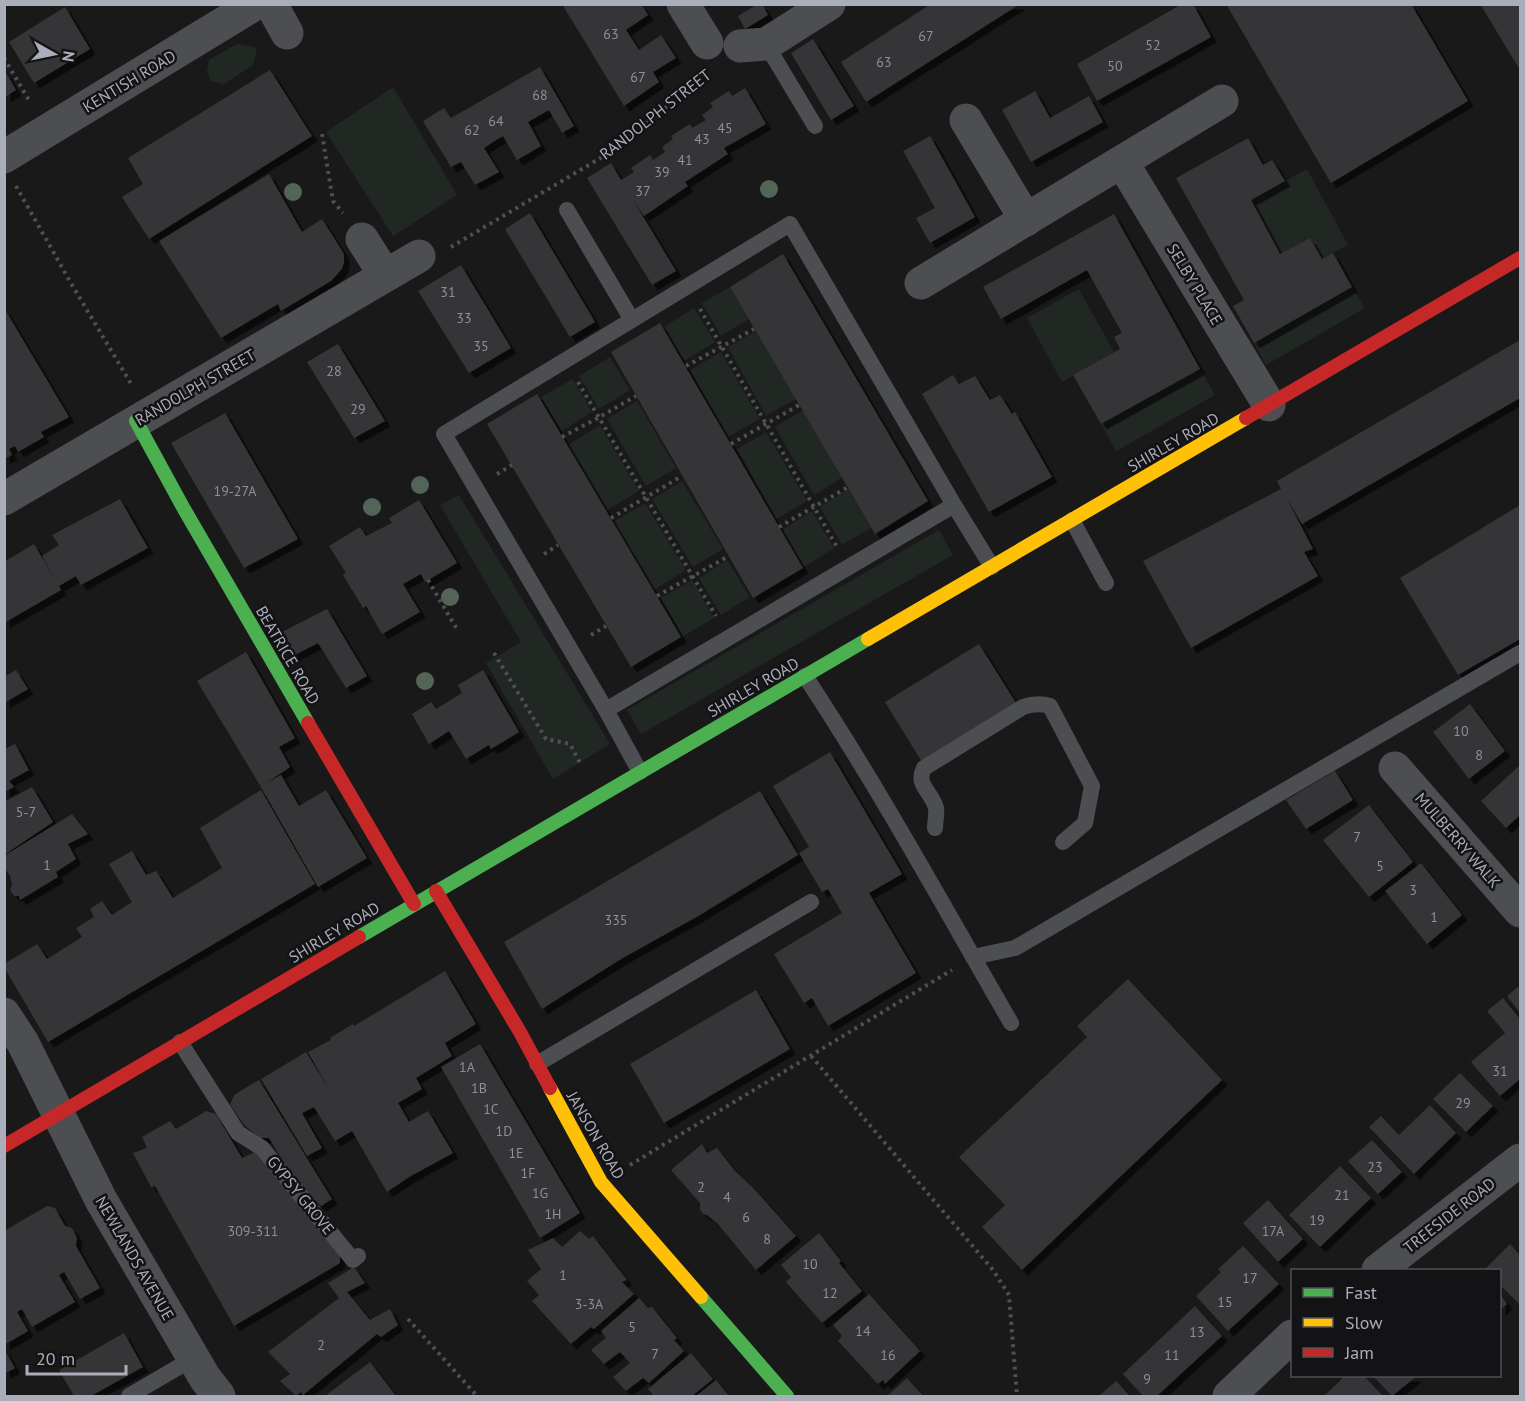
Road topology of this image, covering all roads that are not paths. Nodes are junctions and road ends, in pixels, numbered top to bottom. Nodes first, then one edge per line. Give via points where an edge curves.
1 (255, 4) edge
2 (271, 4) edge
3 (683, 4) edge
4 (829, 5) edge
5 (287, 33) dead end
6 (708, 43) dead end
7 (753, 45) joint
8 (1222, 101) dead end
9 (966, 120) dead end
10 (815, 126) dead end
11 (1122, 162) junction
12 (10, 171) edge
13 (567, 210) dead end
14 (1026, 220) junction
15 (362, 239) road end
16 (419, 256) road end
17 (1521, 258) edge
18 (385, 275) junction
19 (921, 283) dead end
20 (632, 320) junction
21 (1269, 405) junction
22 (143, 417) junction
23 (4, 499) edge
24 (954, 505) junction
25 (1072, 520) junction
26 (992, 567) junction
27 (1106, 583) dead end
28 (1521, 653) edge
29 (805, 676) junction
30 (606, 710) junction
31 (1395, 768) dead end
32 (640, 772) junction
33 (935, 828) dead end
34 (1063, 842) dead end
35 (436, 891) junction
36 (811, 902) dead end
37 (414, 904) junction
38 (1521, 911) edge
39 (973, 957) junction
40 (4, 1014) edge
41 (1011, 1023) dead end
42 (180, 1042) junction
43 (537, 1064) junction
44 (58, 1115) junction
45 (4, 1146) edge
46 (1521, 1160) edge
47 (358, 1257) dead end
48 (1379, 1269) edge
49 (1291, 1338) edge
50 (194, 1358) junction
51 (129, 1396) edge
52 (219, 1396) edge
53 (788, 1396) edge
54 (1229, 1396) edge

1 - 12 street, KENTISH ROAD via 47,131
2 - 5 street
3 - 6 street
4 - 7 street
7 - 10 lane
8 - 11 street
9 - 14 street
11 - 14 street
11 - 21 street, SELBY PLACE
13 - 20 lane
14 - 19 street
15 - 18 street
16 - 18 street, RANDOLPH STREET
17 - 21 main road, SHIRLEY ROAD
18 - 22 street, RANDOLPH STREET
20 - 24 lane via 790,224
20 - 30 lane via 444,434
21 - 25 main road, SHIRLEY ROAD
22 - 23 street, RANDOLPH STREET
22 - 37 main road, BEATRICE ROAD via 219,570
24 - 26 lane
24 - 30 lane
25 - 26 main road, SHIRLEY ROAD
25 - 27 lane
26 - 29 main road, SHIRLEY ROAD
28 - 39 lane via 1015,948
29 - 32 main road, SHIRLEY ROAD
29 - 39 lane via 909,843
30 - 32 lane
31 - 38 street, MULBERRY WALK
32 - 35 main road, SHIRLEY ROAD
33 - 34 lane via 935,806 920,775 924,768 1023,707 1043,704 1050,706 1092,786 1085,823
35 - 37 main road, SHIRLEY ROAD
35 - 43 main road, JANSON ROAD
36 - 43 lane
37 - 42 main road, SHIRLEY ROAD
39 - 41 lane
40 - 44 street, NEWLANDS AVENUE via 23,1043
42 - 44 main road, SHIRLEY ROAD
42 - 47 lane, GYPSY GROVE via 237,1133 262,1148 353,1260
43 - 53 main road, JANSON ROAD via 601,1182
44 - 45 main road, SHIRLEY ROAD
44 - 50 street, NEWLANDS AVENUE via 101,1200
46 - 48 street, TREESIDE ROAD
49 - 54 street
50 - 51 lane
50 - 52 street, NEWLANDS AVENUE

